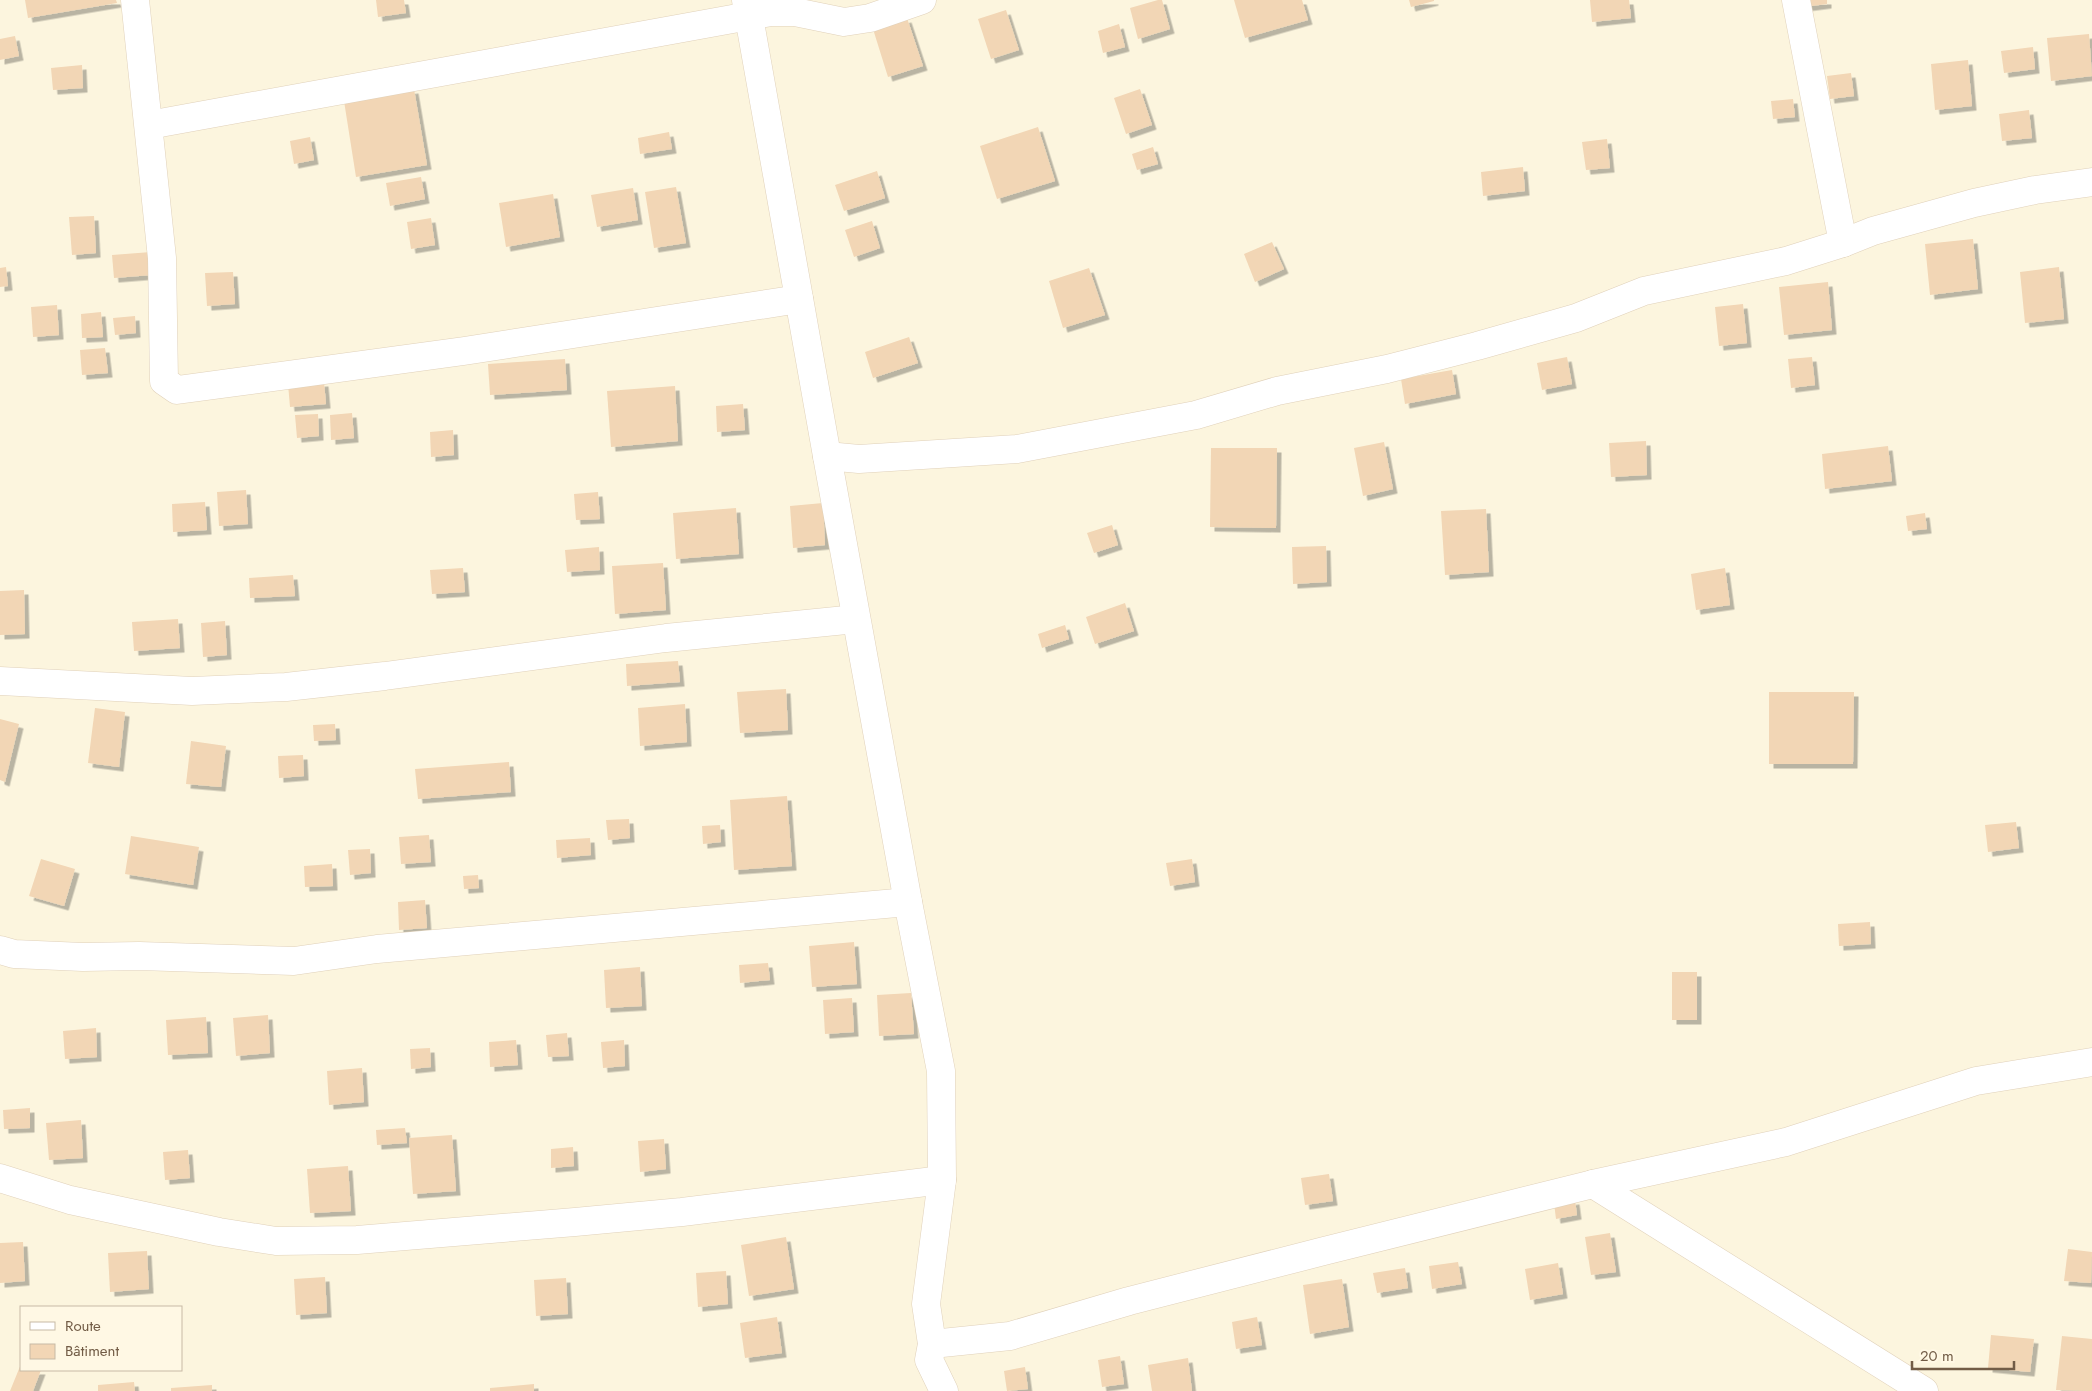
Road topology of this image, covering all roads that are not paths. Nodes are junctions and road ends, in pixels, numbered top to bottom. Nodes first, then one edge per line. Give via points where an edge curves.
1 (135, 0) edge
2 (922, 0) edge
3 (1796, 0) edge
4 (747, 8) edge
5 (149, 126) junction
6 (2092, 182) edge
7 (1843, 243) junction
8 (799, 300) junction
9 (826, 456) junction
10 (856, 619) junction
11 (0, 681) edge
12 (908, 902) junction
13 (0, 950) edge
14 (2092, 1062) edge
15 (0, 1178) edge
16 (942, 1180) junction
17 (1593, 1184) junction
18 (932, 1344) junction
19 (944, 1391) edge
20 (1924, 1391) edge

1 - 5 street
2 - 4 street via 870,18 844,22 795,12
3 - 7 street
4 - 5 street
4 - 8 street
5 - 8 street via 162,258 164,381 176,390 464,351
6 - 7 street via 1974,203 1873,231
7 - 9 street via 1786,261 1644,292 1576,318 1477,346 1277,392 1196,415 1017,448 859,459
8 - 9 street
9 - 10 street
10 - 11 street via 666,638 286,687 192,691
10 - 12 street
12 - 13 street via 377,949 294,961 83,957 14,954
12 - 16 street via 941,1071
14 - 17 street via 1976,1082 1786,1142
15 - 16 street via 70,1200 276,1241 357,1240 585,1221
16 - 18 street via 926,1304
17 - 18 street via 1129,1301 1010,1336
17 - 20 street
18 - 19 street via 929,1360

